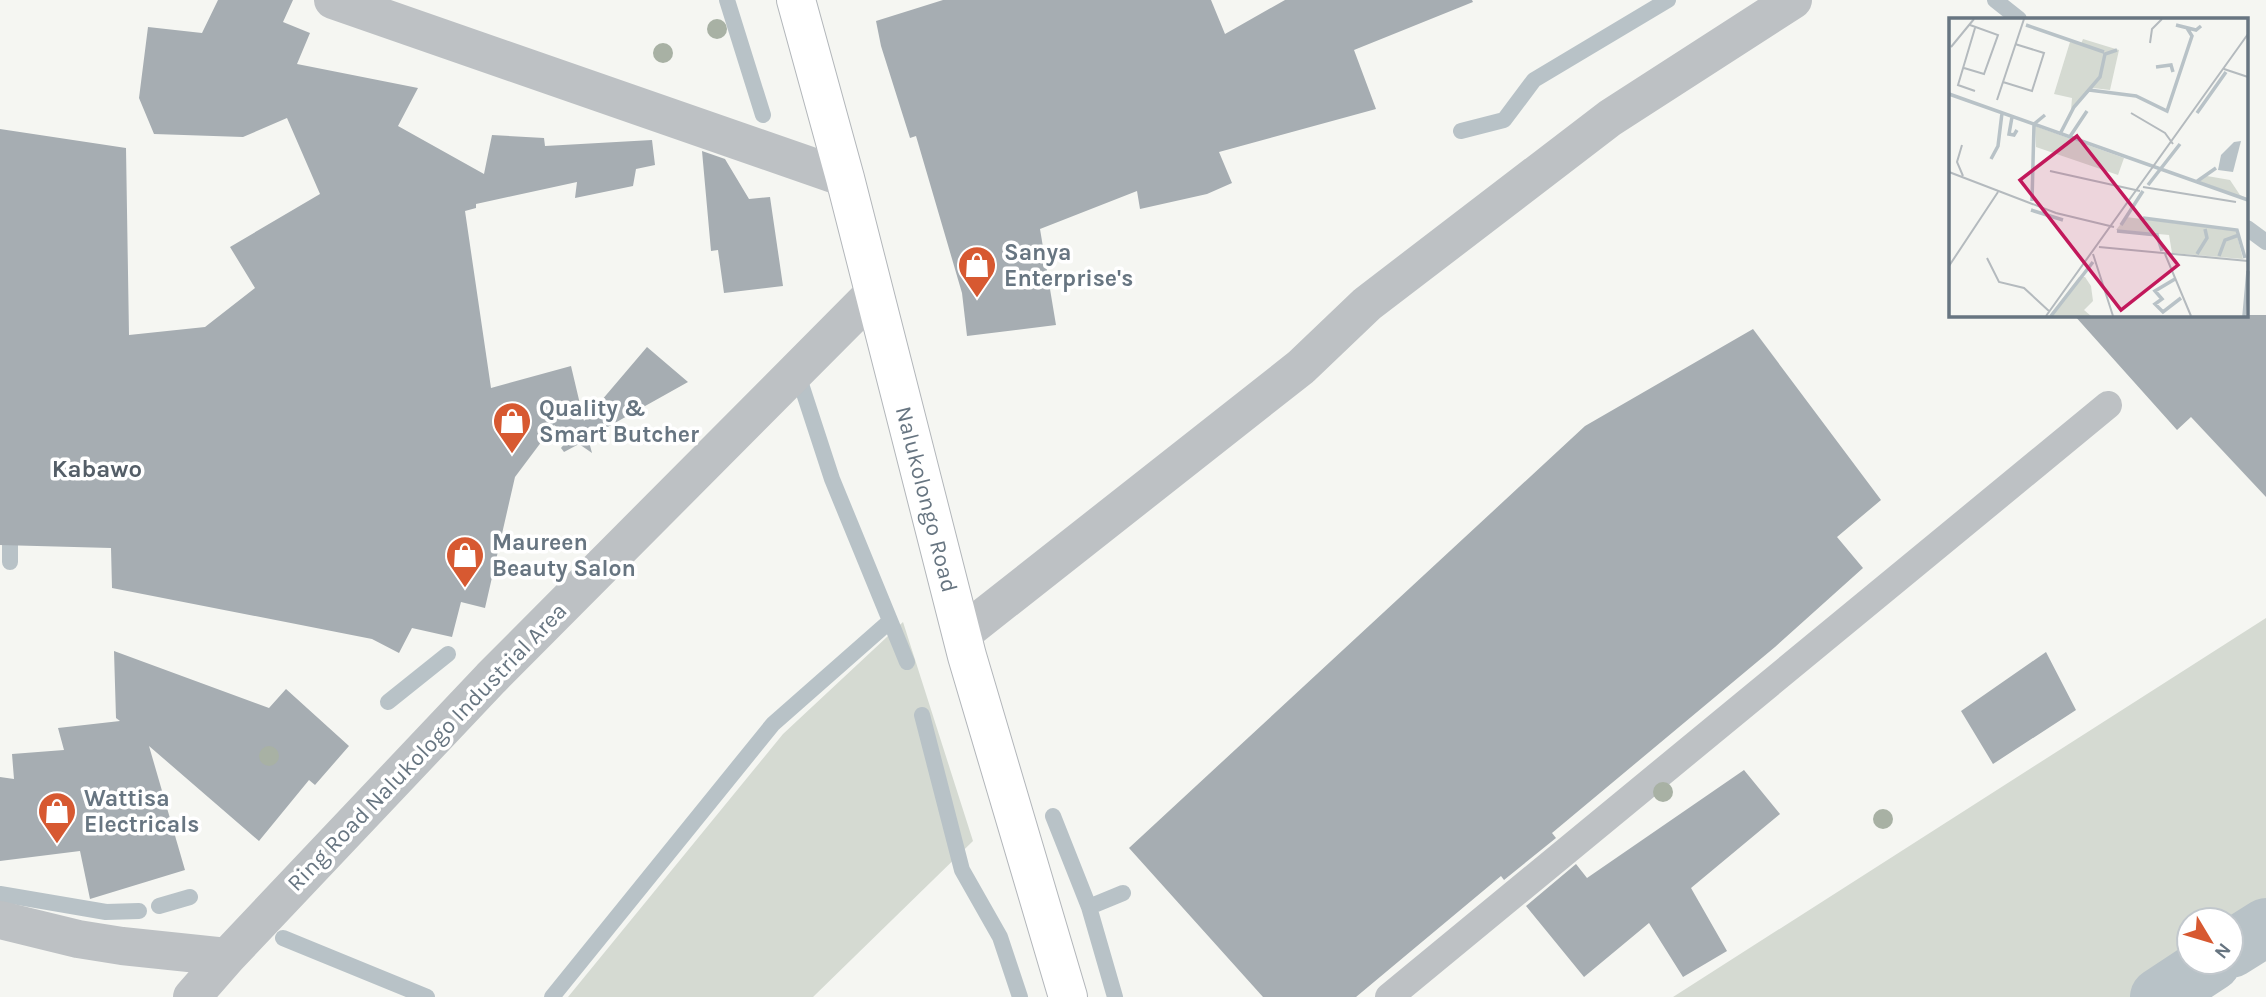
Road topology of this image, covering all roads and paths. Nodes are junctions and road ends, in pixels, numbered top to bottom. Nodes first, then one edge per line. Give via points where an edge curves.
1 (333, 0) edge
2 (796, 0) edge
3 (1793, 0) edge
4 (845, 177) junction
5 (874, 293) junction
6 (2108, 405) dead end
7 (962, 635) junction
8 (0, 920) edge
9 (227, 957) junction
10 (192, 997) edge
11 (1068, 997) edge
12 (1389, 997) edge

1 - 4 street
2 - 4 street, Nalukolongo Road
3 - 7 street via 1610,118 1367,304 1301,367
4 - 5 street, Nalukolongo Road
5 - 7 street, Nalukolongo Road
5 - 9 street, Ring Road Nalukologo Industrial Area via 491,678
6 - 12 lane
7 - 11 street, Nalukolongo Road
8 - 9 street via 78,939
9 - 10 street, Ring Road Nalukologo Industrial Area

